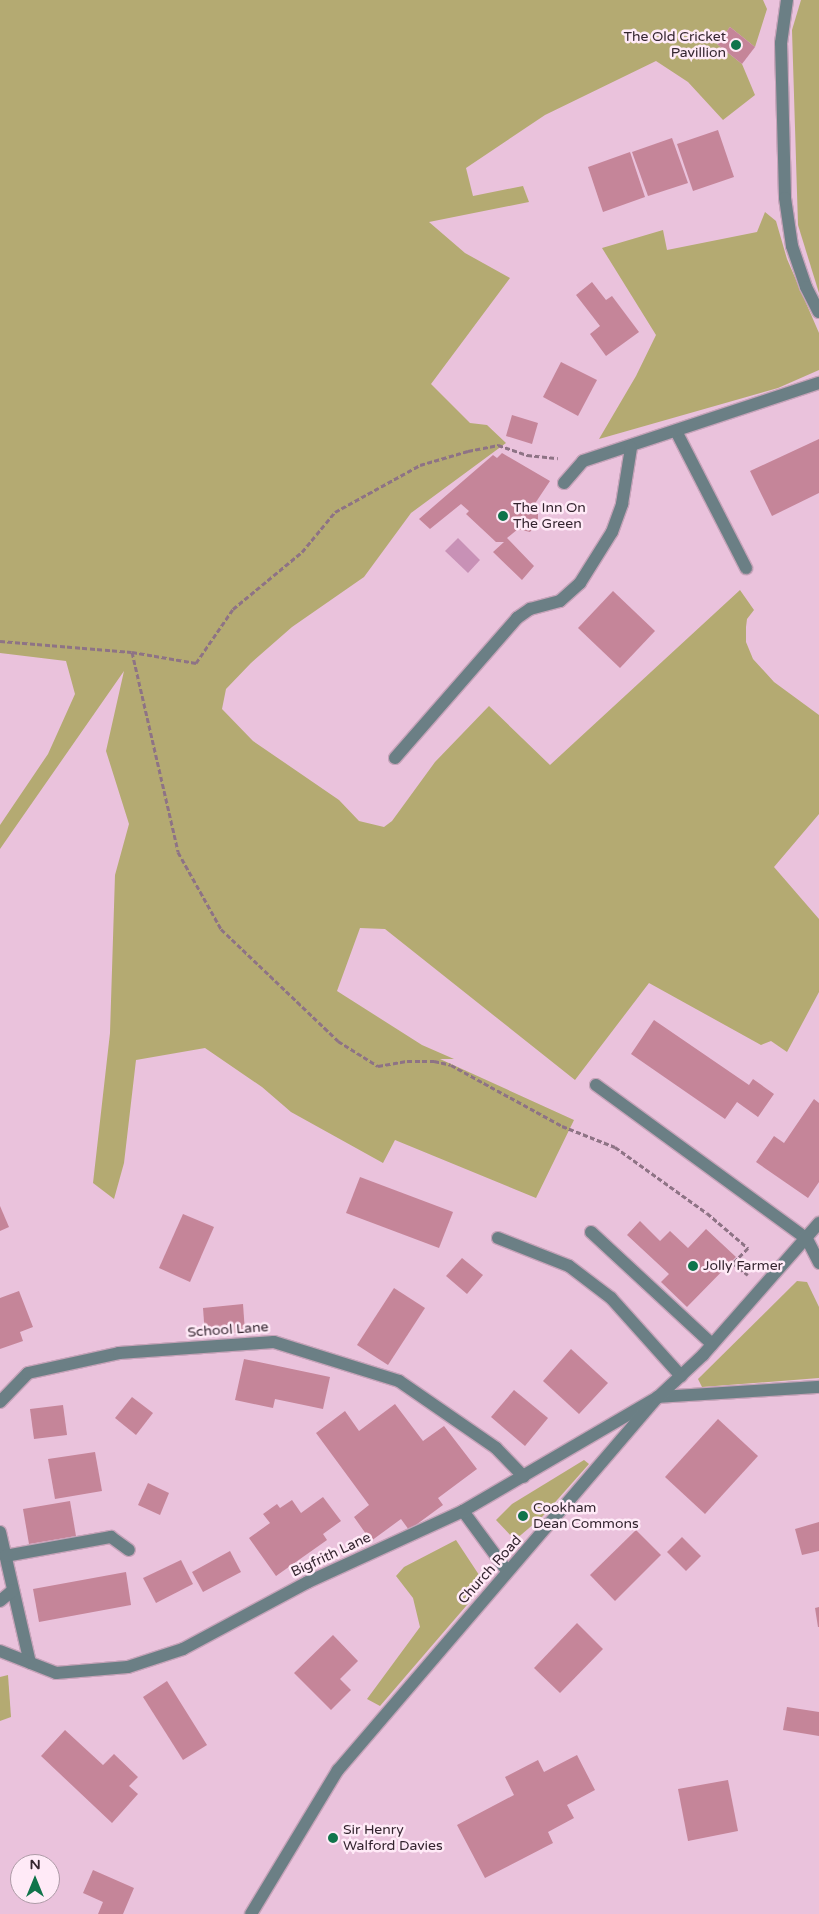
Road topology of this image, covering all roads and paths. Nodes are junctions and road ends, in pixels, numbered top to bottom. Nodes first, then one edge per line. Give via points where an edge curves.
1 (787, 0) edge
2 (819, 312) edge
3 (819, 383) edge
4 (676, 432) junction
5 (631, 448) junction
6 (583, 462) junction
7 (564, 483) dead end
8 (746, 568) dead end
9 (0, 641) edge
10 (132, 652) junction
11 (395, 758) dead end
12 (596, 1085) dead end
13 (819, 1223) edge
14 (591, 1232) dead end
15 (498, 1238) dead end
16 (807, 1239) junction
17 (819, 1263) edge
18 (763, 1288) junction
19 (712, 1344) junction
20 (681, 1376) junction
21 (819, 1387) edge
22 (658, 1397) junction
23 (0, 1402) edge
24 (524, 1477) junction
25 (463, 1511) junction
26 (0, 1532) edge
27 (129, 1550) dead end
28 (5, 1556) junction
29 (507, 1571) junction
30 (13, 1590) junction
31 (0, 1601) edge
32 (0, 1651) edge
33 (30, 1663) junction
34 (251, 1914) edge

1 - 2 street via 780,43 786,198 792,246 806,287
3 - 4 street
4 - 5 street
4 - 8 street
5 - 6 street
5 - 11 street via 622,504 612,532 580,583 560,601 530,609 517,618
6 - 7 street
6 - 10 path via 528,455 498,445 420,465 336,512 302,552 233,609 196,663
9 - 10 path
10 - 18 path via 178,852 222,929 338,1040 378,1066 407,1061 451,1065 562,1126 615,1147 707,1213 748,1248 733,1263
12 - 16 street
13 - 16 street, Church Road
14 - 19 street
15 - 20 street via 569,1266 611,1298
16 - 17 street
16 - 18 street, Church Road
18 - 19 street, Church Road
19 - 20 street, Church Road
20 - 22 street, Church Road
21 - 22 street
22 - 24 street, Bigfrith Lane
22 - 29 street, Church Road via 531,1548
23 - 24 street, School Lane via 28,1373 119,1353 274,1342 399,1381 496,1448
24 - 25 street, Bigfrith Lane
25 - 29 street
25 - 33 street, Bigfrith Lane via 308,1582 183,1649 128,1667 56,1673
26 - 28 street
27 - 28 street via 111,1538
28 - 30 street
29 - 34 street, Church Road via 338,1770
30 - 31 street
30 - 33 street
32 - 33 street, Bigfrith Lane

